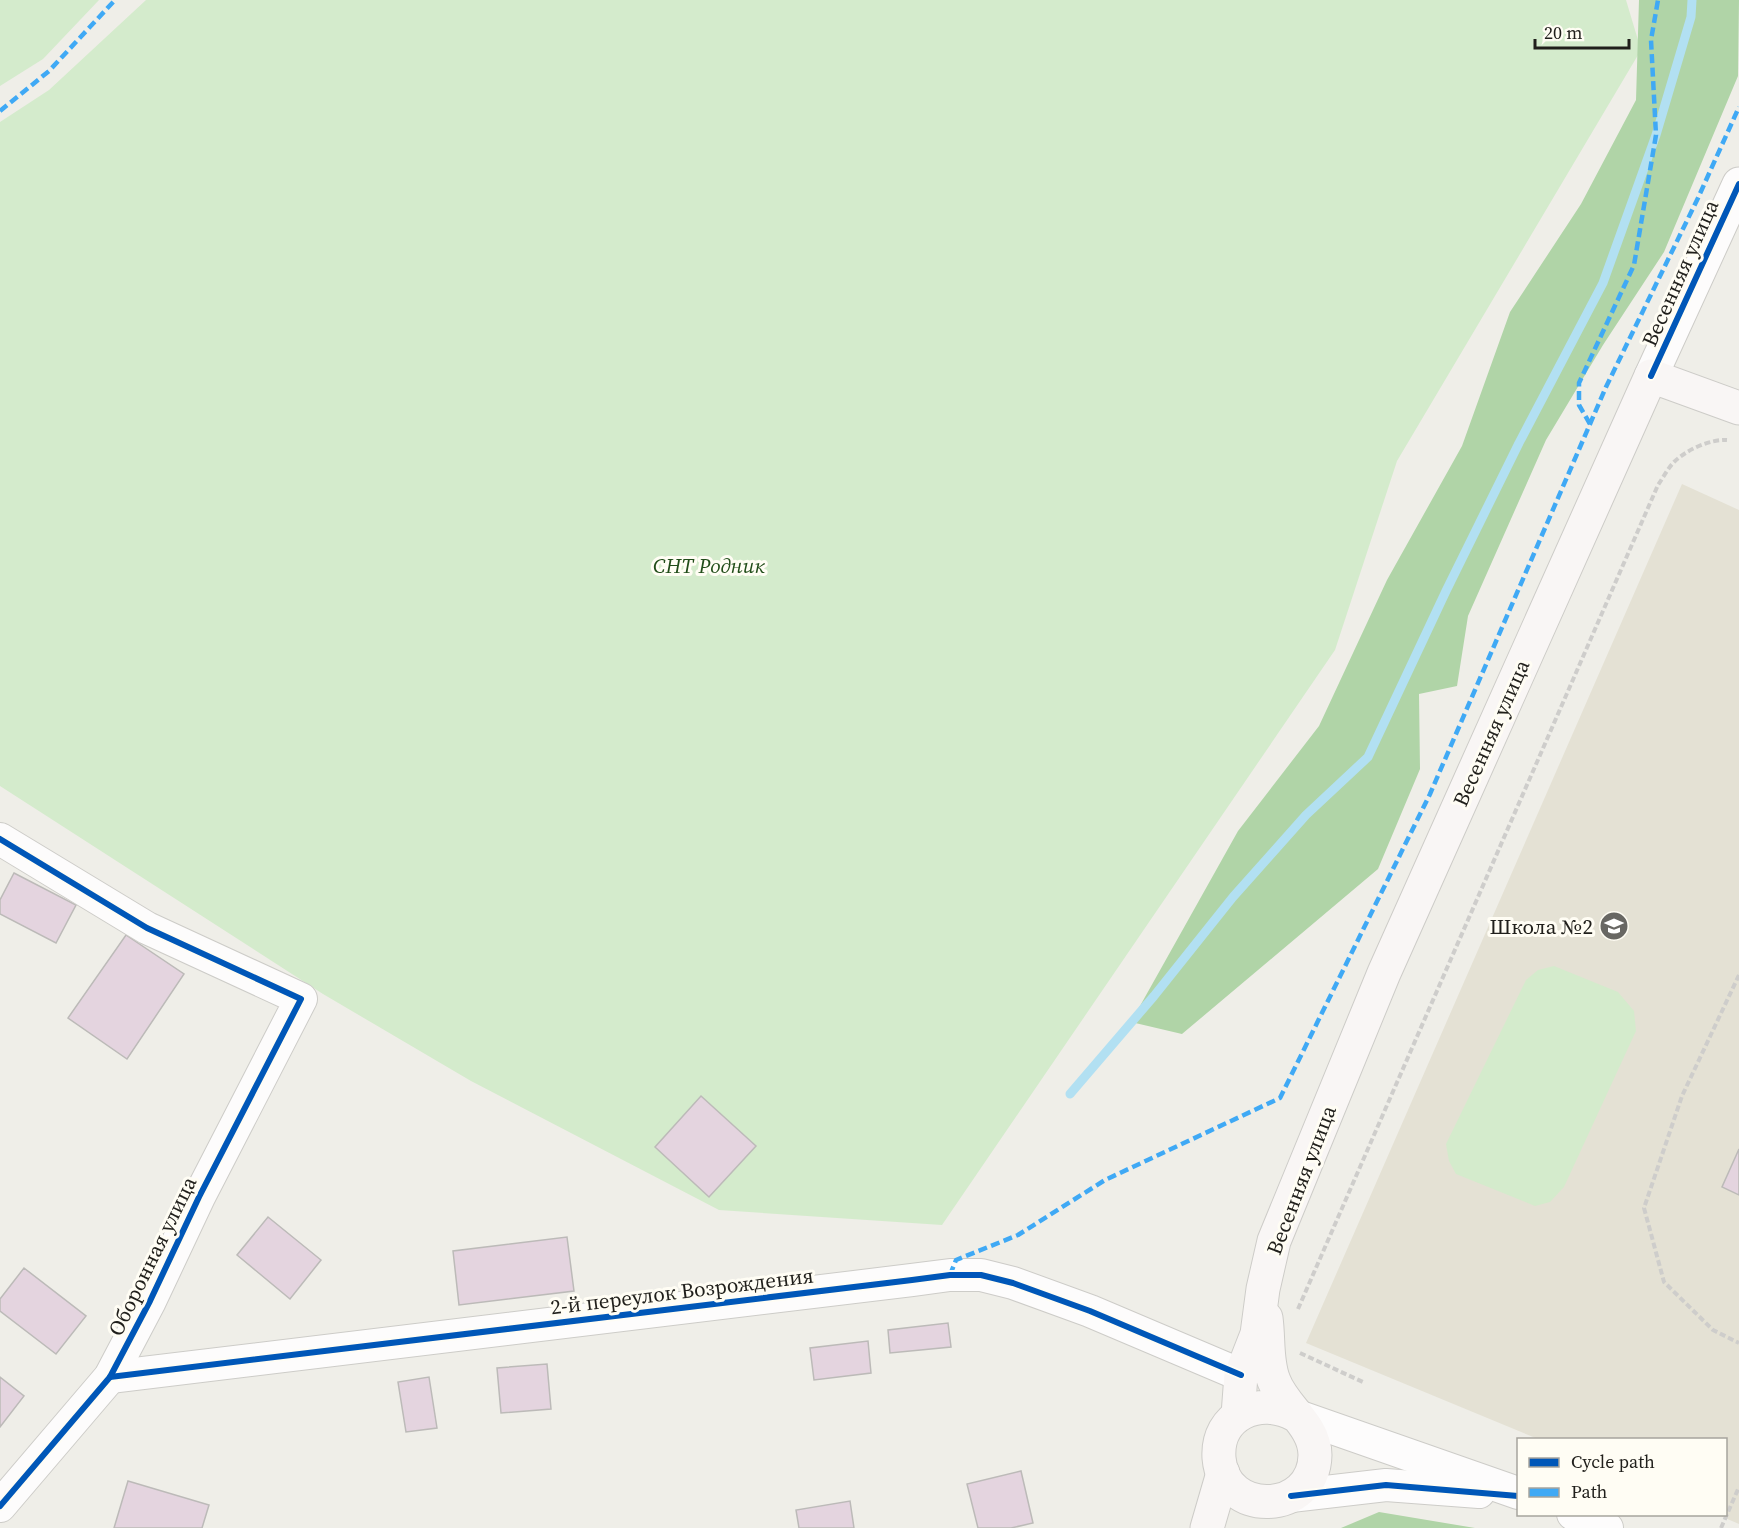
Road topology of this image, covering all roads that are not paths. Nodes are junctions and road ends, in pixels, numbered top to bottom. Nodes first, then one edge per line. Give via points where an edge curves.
1 (1739, 184) edge
2 (1651, 376) junction
3 (1739, 408) edge
4 (0, 838) edge
5 (1263, 1289) junction
6 (1241, 1375) junction
7 (110, 1377) junction
8 (1238, 1415) junction
9 (1295, 1415) junction
10 (1223, 1473) junction
11 (1517, 1495) edge
12 (1517, 1495) edge
13 (1291, 1496) junction
14 (0, 1506) edge
15 (1576, 1516) edge
16 (1207, 1528) edge
17 (1273, 1528) edge
18 (1607, 1528) edge

1 - 2 street, Весенняя улица
2 - 3 main road
2 - 5 main road, Весенняя улица via 1384,973 1274,1241
4 - 7 street, Оборонная улица via 147,928 301,999
5 - 6 main road via 1257,1334
5 - 9 main road via 1267,1350 1274,1382
6 - 7 street, 2-й переулок Возрождения via 1013,1283 981,1275 950,1275
6 - 8 main road
7 - 14 street, Оборонная улица
8 - 9 main road via 1268,1406
8 - 10 main road via 1221,1441
9 - 11 street
9 - 13 main road via 1314,1441 1315,1456 1304,1486
10 - 13 main road via 1230,1485 1252,1500 1266,1503
10 - 16 main road
12 - 13 street via 1386,1485
13 - 17 main road
15 - 18 street

